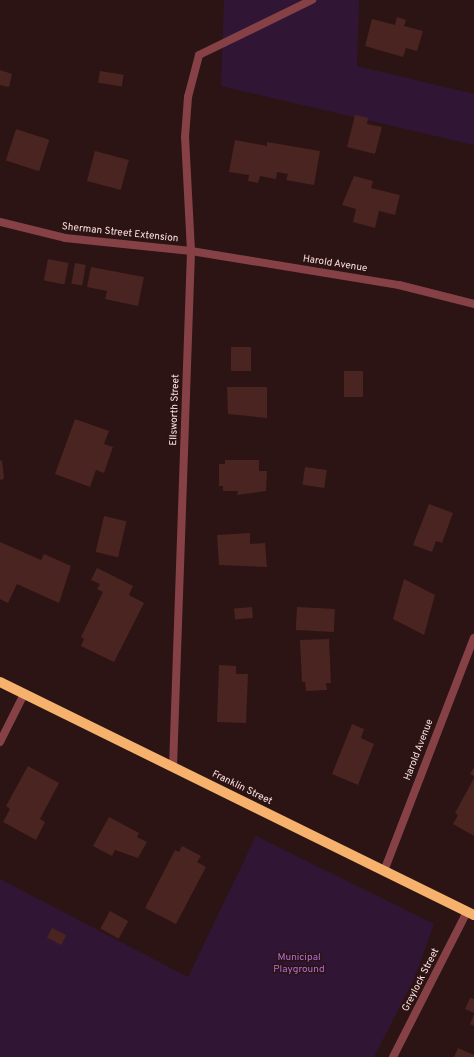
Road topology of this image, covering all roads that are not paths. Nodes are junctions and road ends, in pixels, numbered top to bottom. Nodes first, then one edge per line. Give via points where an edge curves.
1 (312, 0) edge
2 (0, 222) edge
3 (191, 251) junction
4 (474, 304) edge
5 (474, 638) edge
6 (0, 682) edge
7 (24, 694) junction
8 (0, 742) edge
9 (173, 767) junction
10 (384, 871) junction
11 (471, 914) edge
12 (393, 1057) edge

1 - 3 street, Ellsworth Street via 199,55 188,97 185,136
2 - 3 street, Sherman Street Extension via 65,238
3 - 4 street, Harold Avenue via 399,284
3 - 9 street, Ellsworth Street
5 - 10 street, Harold Avenue
6 - 7 main road, Franklin Street
7 - 8 street
7 - 9 main road, Franklin Street
9 - 10 main road, Franklin Street
10 - 11 main road, Franklin Street
11 - 12 street, Greylock Street

